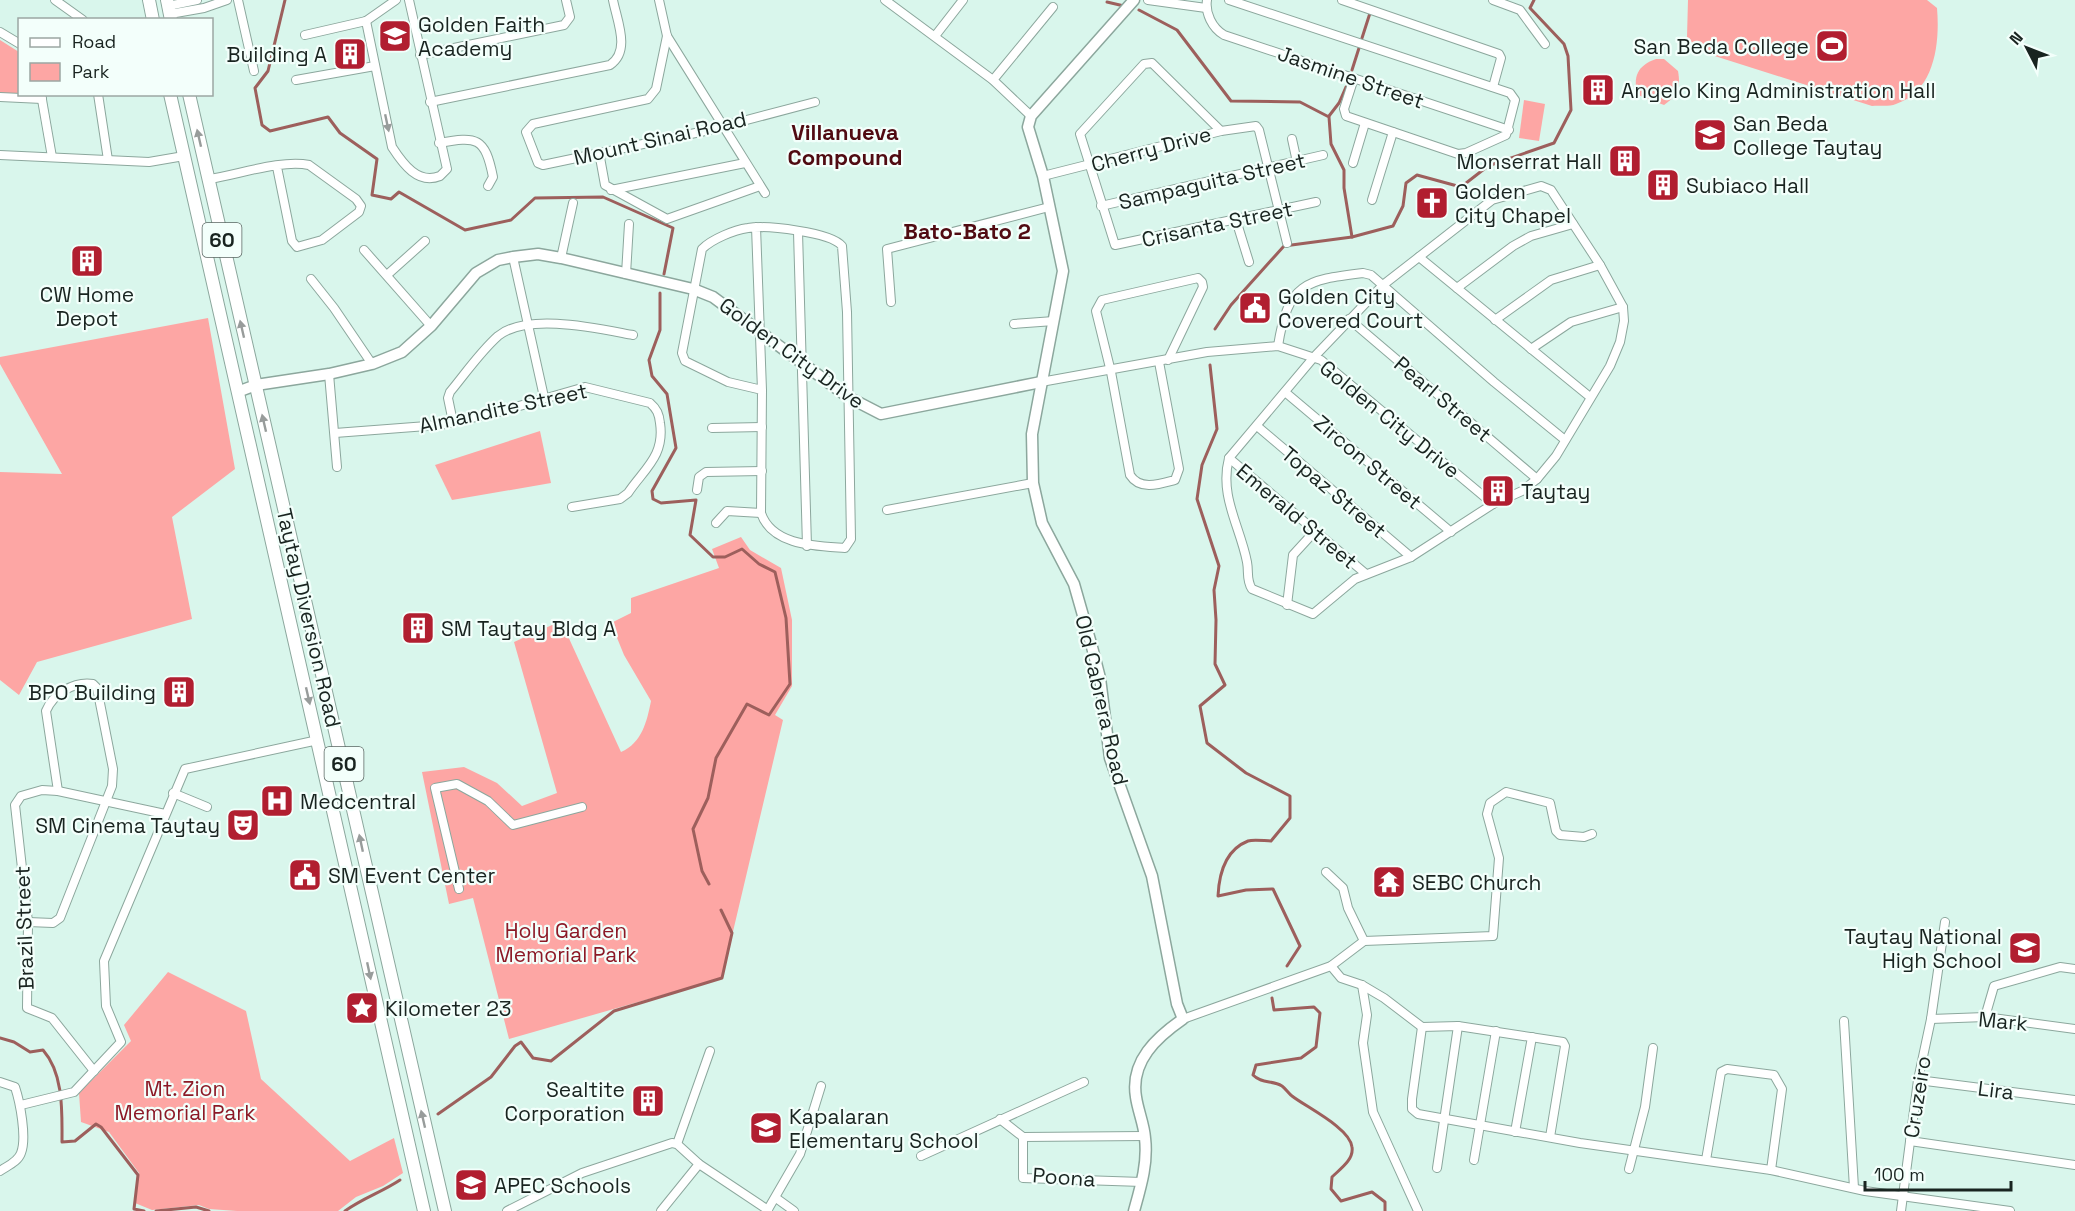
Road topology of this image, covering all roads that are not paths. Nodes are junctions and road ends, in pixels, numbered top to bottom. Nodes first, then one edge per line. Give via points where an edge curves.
1 (55, 0) edge
2 (149, 0) edge
3 (197, 0) edge
4 (204, 0) edge
5 (227, 0) edge
6 (238, 0) edge
7 (396, 0) edge
8 (410, 0) edge
9 (566, 0) edge
10 (613, 0) edge
11 (659, 0) edge
12 (885, 0) edge
13 (963, 0) edge
14 (1134, 0) edge
15 (1148, 0) edge
16 (1229, 0) edge
17 (1342, 0) edge
18 (1493, 0) edge
19 (215, 2) junction
20 (1206, 4) edge
21 (1053, 7) dead end
22 (169, 10) edge
23 (80, 18) edge
24 (153, 18) edge
25 (366, 21) junction
26 (0, 32) edge
27 (304, 35) dead end
28 (667, 36) junction
29 (935, 36) junction
30 (18, 43) edge
31 (1545, 44) dead end
32 (420, 55) junction
33 (375, 66) junction
34 (254, 70) dead end
35 (1354, 78) junction
36 (296, 80) dead end
37 (993, 80) junction
38 (1493, 87) junction
39 (98, 96) edge
40 (170, 96) edge
41 (189, 96) edge
42 (0, 97) edge
43 (42, 97) edge
44 (430, 102) junction
45 (815, 102) dead end
46 (1031, 116) junction
47 (1365, 123) junction
48 (721, 125) junction
49 (1509, 130) junction
50 (1221, 131) junction
51 (1393, 132) junction
52 (1292, 139) dead end
53 (439, 143) junction
54 (599, 152) junction
55 (0, 155) edge
56 (1323, 155) dead end
57 (184, 156) junction
58 (52, 157) junction
59 (108, 160) junction
60 (1297, 162) junction
61 (746, 163) junction
62 (1353, 163) dead end
63 (1088, 166) junction
64 (277, 167) junction
65 (1267, 169) junction
66 (1042, 176) junction
67 (209, 179) junction
68 (488, 186) dead end
69 (611, 190) junction
70 (1372, 200) dead end
71 (1316, 202) dead end
72 (573, 203) dead end
73 (1101, 206) junction
74 (1049, 207) junction
75 (1278, 211) junction
76 (1236, 220) junction
77 (629, 224) dead end
78 (1573, 224) junction
79 (756, 227) junction
80 (798, 232) junction
81 (425, 241) dead end
82 (1287, 243) dead end
83 (364, 250) dead end
84 (513, 257) junction
85 (1419, 257) junction
86 (561, 258) junction
87 (1249, 262) dead end
88 (1600, 265) junction
89 (626, 274) junction
90 (387, 275) junction
91 (311, 279) dead end
92 (1383, 285) junction
93 (1457, 288) junction
94 (693, 289) junction
95 (891, 302) dead end
96 (1623, 307) junction
97 (1348, 319) junction
98 (1495, 320) junction
99 (1054, 321) junction
100 (1014, 324) dead end
101 (529, 325) junction
102 (431, 326) junction
103 (760, 331) junction
104 (633, 335) dead end
105 (1278, 346) junction
106 (1532, 349) junction
107 (1314, 357) junction
108 (1168, 360) junction
109 (1159, 362) junction
110 (803, 363) junction
111 (372, 364) junction
112 (1111, 372) junction
113 (329, 374) junction
114 (1041, 382) junction
115 (256, 385) junction
116 (762, 390) junction
117 (240, 392) junction
118 (1285, 392) junction
119 (544, 397) junction
120 (848, 397) junction
121 (1590, 397) junction
122 (453, 422) junction
123 (1257, 426) junction
124 (762, 427) junction
125 (712, 428) dead end
126 (335, 433) junction
127 (1566, 440) junction
128 (1229, 458) junction
129 (337, 467) dead end
130 (762, 471) junction
131 (1537, 479) junction
132 (1033, 483) junction
133 (697, 490) dead end
134 (1493, 504) junction
135 (572, 507) dead end
136 (887, 510) dead end
137 (761, 513) junction
138 (716, 523) dead end
139 (1315, 531) junction
140 (1451, 532) junction
141 (807, 546) junction
142 (1411, 557) junction
143 (1366, 574) junction
144 (1287, 605) junction
145 (318, 740) junction
146 (57, 791) junction
147 (172, 793) junction
148 (105, 803) junction
149 (207, 807) dead end
150 (582, 807) dead end
151 (165, 814) junction
152 (1592, 834) dead end
153 (1326, 872) dead end
154 (459, 889) dead end
155 (28, 922) junction
156 (1944, 922) dead end
157 (1364, 941) junction
158 (1331, 966) junction
159 (2075, 969) edge
160 (1362, 985) junction
161 (1985, 1017) junction
162 (1184, 1019) junction
163 (1931, 1019) junction
164 (1844, 1021) dead end
165 (1458, 1026) junction
166 (1422, 1027) junction
167 (2075, 1029) edge
168 (1496, 1031) junction
169 (1532, 1037) junction
170 (1653, 1048) dead end
171 (710, 1051) dead end
172 (94, 1071) junction
173 (1918, 1080) junction
174 (0, 1082) edge
175 (1084, 1082) dead end
176 (821, 1086) dead end
177 (2075, 1100) edge
178 (21, 1105) junction
179 (1000, 1119) junction
180 (1443, 1120) junction
181 (1480, 1126) junction
182 (1515, 1132) junction
183 (1145, 1136) junction
184 (1023, 1137) junction
185 (1550, 1137) junction
186 (1910, 1141) junction
187 (677, 1144) junction
188 (1633, 1150) junction
189 (921, 1156) dead end
190 (1474, 1160) dead end
191 (1706, 1160) junction
192 (699, 1164) junction
193 (2075, 1165) edge
194 (1437, 1168) dead end
195 (1629, 1169) dead end
196 (1771, 1170) junction
197 (0, 1171) edge
198 (437, 1176) junction
199 (417, 1180) junction
200 (1142, 1182) junction
201 (1854, 1188) junction
202 (1903, 1196) junction
203 (776, 1198) junction
204 (767, 1210) edge
205 (424, 1211) edge
206 (445, 1211) edge
207 (507, 1211) edge
208 (661, 1211) edge
209 (794, 1211) edge
210 (1134, 1211) edge
211 (1418, 1211) edge
212 (1901, 1211) edge
213 (2010, 1211) edge

1 - 23 street
2 - 24 main road
3 - 22 street
4 - 19 street
5 - 19 street
6 - 34 street
7 - 25 street
8 - 32 street
9 - 32 street via 570,17 564,25
10 - 44 street via 623,49 620,59 610,65
11 - 28 street
12 - 29 street
13 - 29 street
14 - 46 street
15 - 20 street
16 - 38 street
17 - 38 street via 1494,52 1501,58
18 - 31 street via 1520,10
19 - 22 street via 204,8
20 - 35 street, Jasmine Street via 1214,27 1224,34
21 - 37 street
25 - 27 street
25 - 33 street
26 - 30 street
28 - 48 street
28 - 54 street, Mount Sinai Road via 656,89 648,99 533,123 526,132 534,158 543,165
29 - 37 street
32 - 44 street
33 - 36 street
33 -> 53 street via 392,147 402,163 424,179 440,176 447,169
35 - 47 street via 1344,113
35 - 49 street, Jasmine Street
37 - 46 street
38 - 49 street via 1514,96
39 - 59 street
40 - 57 main road, Taytay Diversion Road / 60
67 -> 41 main road, Taytay Diversion Road / 60
42 - 43 street
43 - 58 street
44 - 53 street
45 - 48 street, Mount Sinai Road
46 - 66 street, Old Cabrera Road via 1028,127
47 - 51 street
47 - 62 street
48 - 54 street, Mount Sinai Road
48 - 61 street
49 - 51 street via 1501,138 1458,154
50 - 63 street, Cherry Drive
50 - 63 street via 1152,63 1144,64 1080,134
50 - 65 street, Cherry Drive via 1250,125 1259,130
51 - 70 street
52 - 60 street
53 - 68 street via 478,141 494,177
54 - 69 street via 603,182
55 - 58 street
56 - 60 street, Sampaguita Street
57 - 59 street via 149,162
57 - 117 main road, Taytay Diversion Road / 60
58 - 59 street
60 - 65 street, Sampaguita Street
61 - 69 street
61 - 69 street via 763,190 667,219
63 - 66 street, Cherry Drive
63 - 73 street
64 - 64 street via 309,165 356,199 361,206 359,212 322,240 297,247 292,242
64 - 67 street
65 - 73 street, Sampaguita Street
65 - 75 street
66 - 74 street, Old Cabrera Road
115 -> 67 main road, Taytay Diversion Road / 60
71 - 75 street, Crisanta Street
72 - 86 street
73 - 76 street, Crisanta Street via 1112,242 1119,246
74 - 95 street via 887,249
74 - 99 street, Old Cabrera Road via 1063,271
75 - 76 street, Crisanta Street
75 - 82 street
76 - 87 street
77 - 89 street
78 - 85 street via 1551,190 1542,186 1492,200
78 - 88 street
78 - 93 street via 1531,236
79 - 80 street
79 - 94 street via 706,245
79 - 103 street
80 - 110 street
80 - 120 street via 833,238 842,246
81 - 90 street
83 - 90 street
84 - 86 street, Golden City Drive via 538,254
84 - 101 street
84 - 102 street, Golden City Drive via 498,260 476,273
85 - 92 street
85 - 93 street
86 - 89 street, Golden City Drive
88 - 96 street
88 - 98 street via 1551,280
89 - 94 street, Golden City Drive
90 - 102 street
91 - 111 street
92 - 97 street
92 - 105 street via 1363,273 1309,282 1288,306
92 - 127 street
93 - 98 street
94 - 103 street, Golden City Drive via 713,297
94 - 116 street via 684,361 728,382
96 - 106 street via 1571,322
96 - 121 street via 1620,342
97 - 107 street
97 - 131 street, Pearl Street
98 - 106 street
99 - 100 street
99 - 114 street, Old Cabrera Road
101 - 104 street via 561,322
101 - 119 street
101 - 122 street via 497,337 450,392
102 - 111 street, Golden City Drive via 402,352
103 - 110 street, Golden City Drive
103 - 116 street
105 - 107 street, Golden City Drive
105 - 108 street, Golden City Drive via 1207,352
106 - 121 street
107 - 118 street
107 - 134 street, Golden City Drive
108 - 109 street, Golden City Drive
108 - 112 street via 1203,287 1198,278 1102,300 1097,305
109 - 112 street, Golden City Drive
109 - 112 street via 1179,469 1175,480 1157,484 1134,482 1130,475
110 - 120 street, Golden City Drive
110 - 141 street
111 - 113 street, Golden City Drive
112 - 114 street, Golden City Drive
113 - 115 street, Golden City Drive
113 - 126 street
114 - 120 street, Golden City Drive via 881,414
114 - 132 street, Old Cabrera Road via 1032,434
115 - 117 street, Golden City Drive
198 -> 115 main road, Taytay Diversion Road / 60
116 - 124 street
117 -> 145 main road, Taytay Diversion Road / 60
118 - 123 street
118 - 140 street, Zircon Street
119 - 122 street, Almandite Street
119 - 135 street, Almandite Street via 590,386 650,403 658,414 661,447 628,494 620,499
120 - 141 street via 850,539 844,548
121 - 127 street
122 - 126 street, Almandite Street
123 - 128 street
123 - 142 street, Topaz Street
124 - 125 street
124 - 130 street
126 - 129 street
127 - 131 street
128 - 139 street, Emerald Street
128 - 144 street via 1226,495 1248,564 1248,584
130 - 133 street via 706,472 699,477
130 - 137 street
131 - 134 street via 1522,491
132 - 136 street
132 - 162 street, Old Cabrera Road via 1042,523 1074,584 1081,608 1100,678 1110,758 1152,876 1177,1004
134 - 140 street
137 - 138 street via 727,511
137 - 141 street via 778,533
139 - 143 street, Emerald Street
139 - 144 street via 1293,555
140 - 142 street
142 - 143 street
143 - 144 street via 1346,584 1312,614
145 - 147 street via 185,769
145 -> 199 main road, Taytay Diversion Road / 60
146 - 148 street, Brazil Street
146 - 148 street via 46,711 56,696 69,687 93,684 113,769
146 - 155 street, Brazil Street via 42,789 16,800
147 - 149 street
147 - 151 street
148 - 151 street, Brazil Street
148 - 155 street via 60,918 53,923
150 - 154 street via 513,825 488,801 457,784 435,788
151 - 172 street via 104,961 106,1006 121,1042
152 - 157 street via 1560,835 1550,803 1506,792 1490,803 1487,814 1499,858 1493,936
153 - 157 street via 1343,888
155 - 172 street, Brazil Street via 27,1008 52,1018
156 - 163 street, Cruzeiro
157 - 158 street
158 - 160 street via 1341,978
158 - 162 street
159 - 161 street via 2060,967 1994,986
160 - 166 street
160 - 211 street via 1367,1015 1363,1043 1372,1112
161 - 163 street, Mark
161 - 167 street, Mark
162 - 183 street via 1163,1033 1143,1055 1135,1078
163 - 173 street, Cruzeiro
164 - 201 street
165 - 166 street
165 - 168 street
165 - 180 street
166 - 180 street via 1412,1109
168 - 169 street
168 - 181 street
169 - 182 street
169 - 185 street via 1563,1042 1565,1046
170 - 188 street
171 - 187 street
172 - 178 street via 74,1092
173 - 177 street, Lira
173 - 186 street, Cruzeiro
174 - 178 street via 15,1087
175 - 179 street
176 - 203 street via 800,1154
178 - 197 street via 21,1153
179 - 184 street
179 - 189 street
180 - 181 street
180 - 194 street
181 - 182 street
181 - 190 street
182 - 185 street
183 - 184 street
183 - 200 street
184 - 200 street, Poona via 1023,1178
185 - 188 street
186 - 193 street
186 - 202 street, Cruzeiro
187 - 192 street
187 - 207 street via 582,1173
188 - 191 street
188 - 195 street
191 - 196 street
191 - 196 street via 1721,1072 1726,1069 1774,1075 1782,1089
192 - 204 street
192 - 208 street
196 - 201 street
198 - 199 main road
198 - 206 main road, Taytay Diversion Road / 60
199 - 205 main road, Taytay Diversion Road / 60
200 - 210 street
201 - 202 street
202 - 212 street, Cruzeiro
202 - 213 street
203 - 204 street
203 - 209 street

